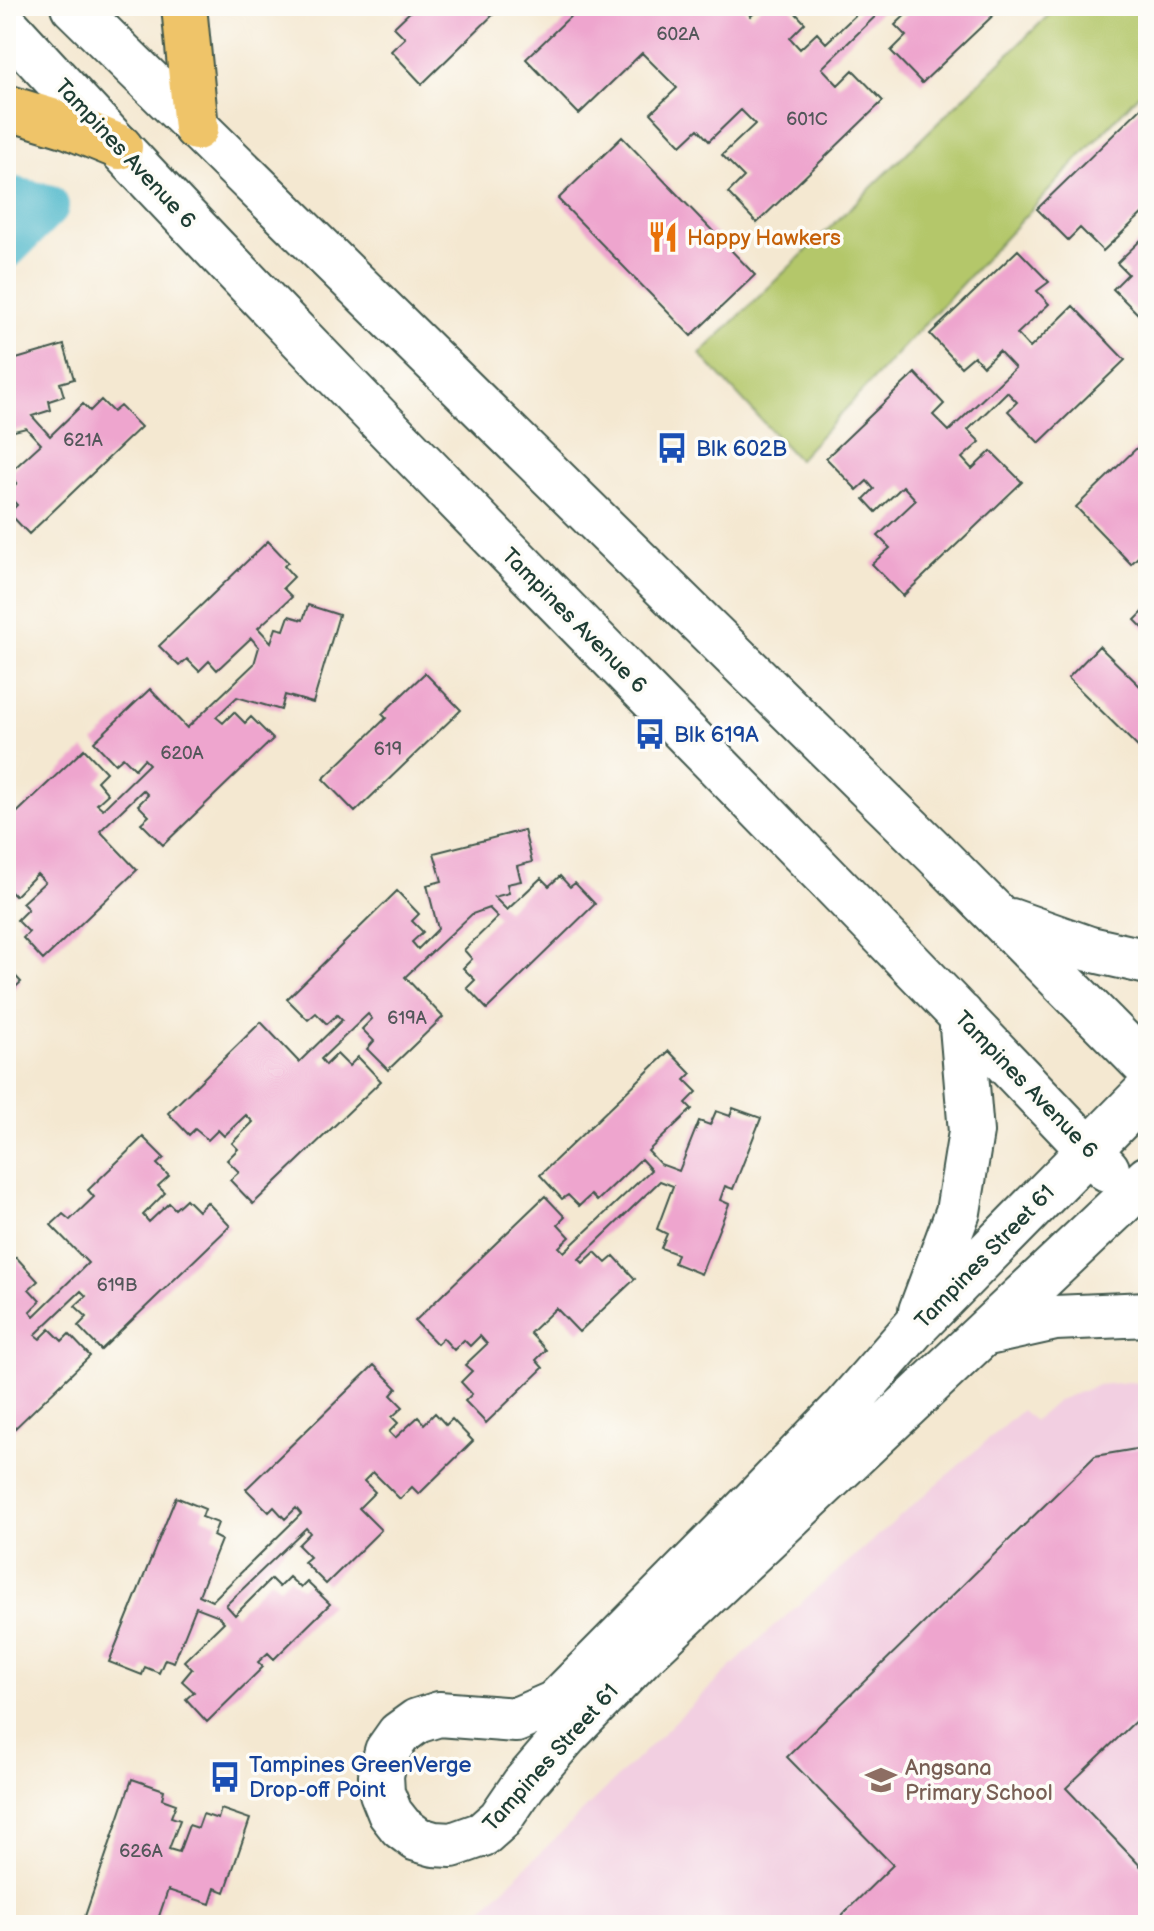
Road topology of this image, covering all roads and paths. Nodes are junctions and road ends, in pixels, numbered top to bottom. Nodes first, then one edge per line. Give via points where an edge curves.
1 (73, 6) edge
2 (184, 6) edge
3 (6, 25) edge
4 (6, 107) edge
5 (196, 128) junction
6 (120, 147) junction
7 (1001, 918) junction
8 (1148, 962) edge
9 (961, 1015) junction
10 (1148, 1068) edge
11 (1148, 1090) edge
12 (1089, 1149) junction
13 (1142, 1194) edge
14 (1148, 1314) edge
15 (914, 1328) junction
16 (983, 1334) junction

1 - 5 street
2 - 5 main road
3 - 6 street, Tampines Avenue 6
4 - 6 main road
5 - 7 street
6 - 9 street, Tampines Avenue 6
7 - 8 street via 1090,949
7 - 10 street
9 - 12 street, Tampines Avenue 6
9 - 15 street via 971,1132 958,1212
11 - 12 street, Tampines Street 61
12 - 13 street, Tampines Avenue 6
12 - 15 street, Tampines Street 61
13 - 16 street, Tampines Street 61
14 - 16 street via 1055,1318
15 - 16 street, Tampines Street 61 via 844,1408 555,1703 516,1720 439,1714 399,1734 387,1751 381,1775 379,1820 434,1844 452,1845 483,1834 566,1735 641,1657

